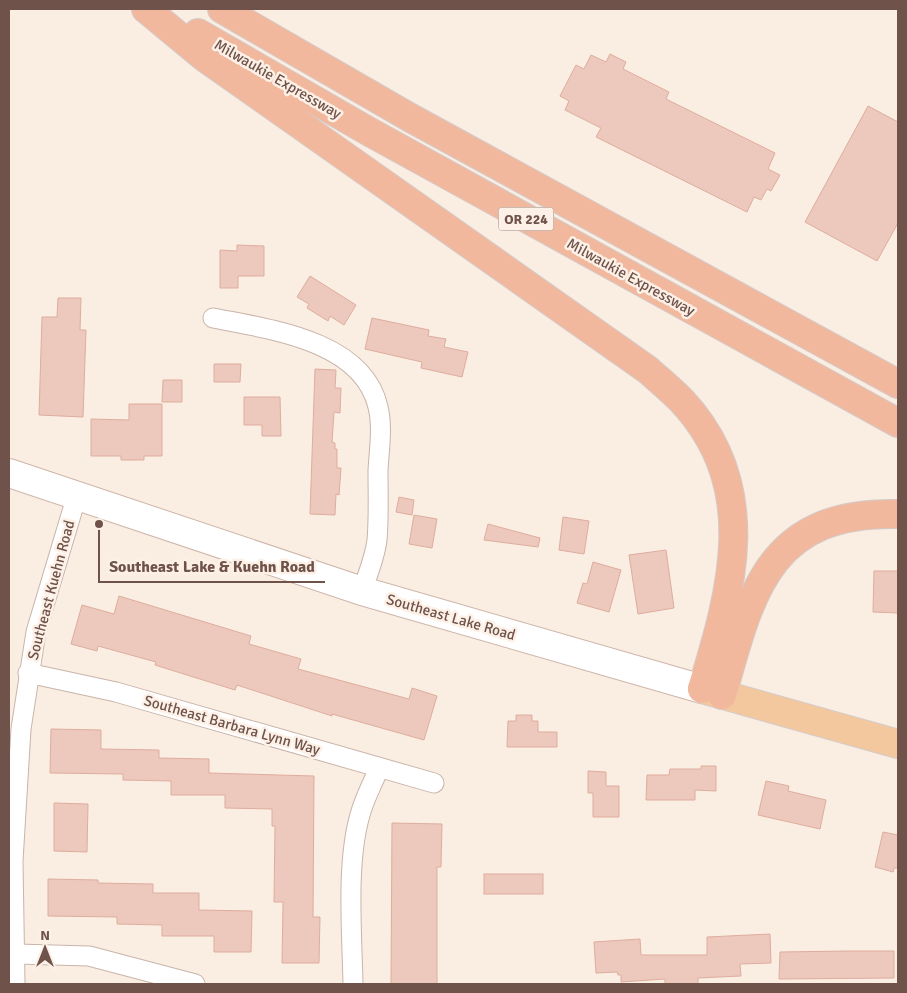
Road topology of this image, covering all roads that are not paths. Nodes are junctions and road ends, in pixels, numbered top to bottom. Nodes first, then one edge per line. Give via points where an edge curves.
1 (146, 9) edge
2 (158, 9) edge
3 (222, 9) edge
4 (213, 318) dead end
5 (798, 330) junction
6 (898, 373) edge
7 (898, 384) edge
8 (898, 423) edge
9 (9, 473) edge
10 (78, 495) junction
11 (898, 514) edge
12 (362, 591) junction
13 (28, 673) junction
14 (712, 692) junction
15 (898, 744) edge
16 (380, 768) junction
17 (434, 783) dead end
18 (16, 954) junction
19 (15, 984) edge
20 (195, 984) edge
21 (353, 984) edge

1 - 14 highway via 204,57 625,353 682,402 705,433 720,462 734,521 729,592
2 - 8 highway, Milwaukie Expressway / OR 224 via 368,132
3 - 5 highway, OR 224 via 409,117
4 - 12 street via 285,333 327,349 355,369 373,393 380,418 376,540
5 - 6 highway
5 - 7 highway, OR 224
9 - 10 main road, Southeast Lake Road
10 - 12 main road, Southeast Lake Road
10 - 13 street, Southeast Kuehn Road via 51,577
11 - 14 highway via 849,517 823,525 797,540 773,561 759,583
12 - 14 main road, Southeast Lake Road
13 - 16 street, Southeast Barbara Lynn Way via 116,692
13 - 18 street, Southeast Kuehn Road via 21,729 13,862
14 - 15 main road, Southeast Lake Road
16 - 17 street, Southeast Barbara Lynn Way
16 - 21 street via 360,815 355,843
18 - 19 street, Southeast Kuehn Road
18 - 20 street via 89,956

